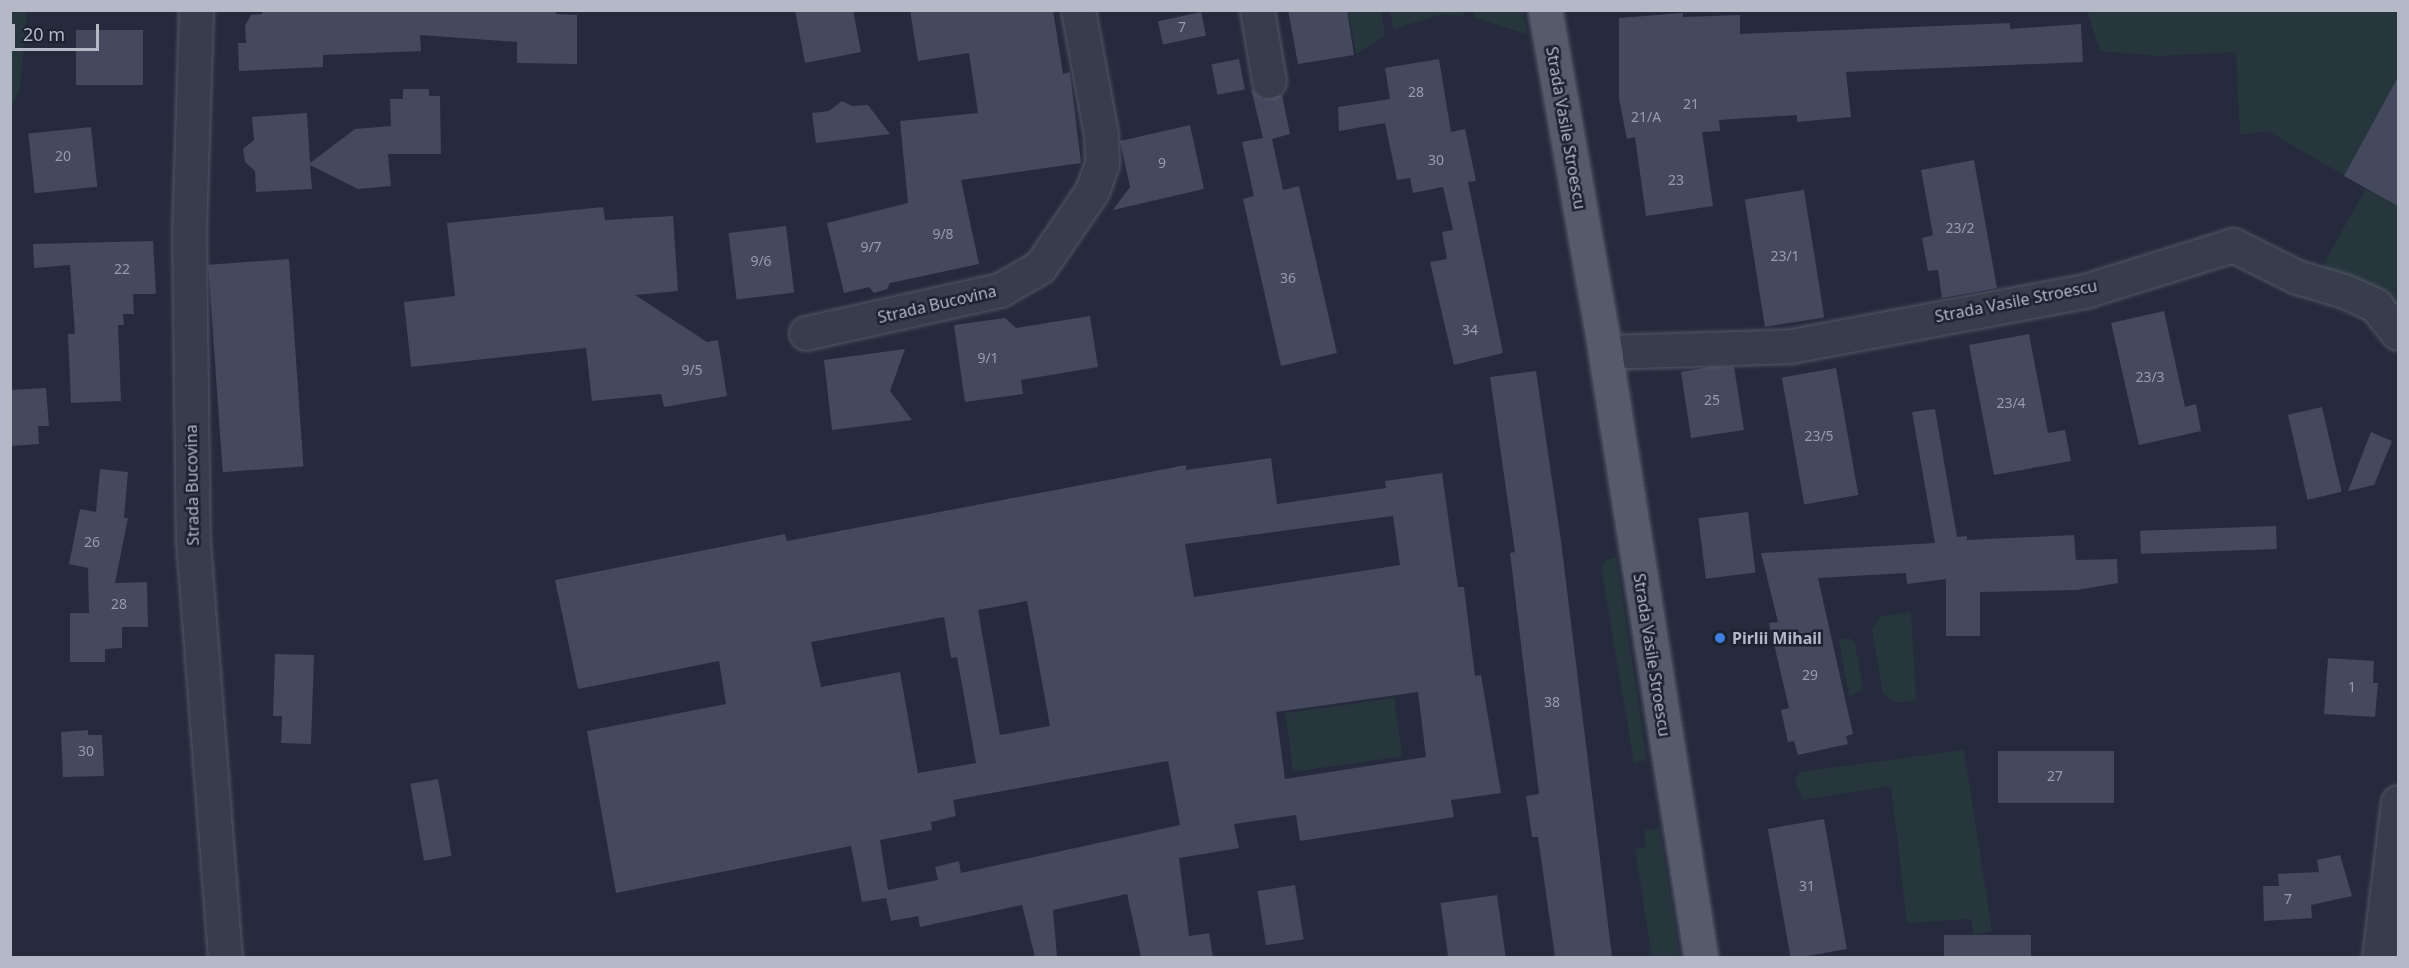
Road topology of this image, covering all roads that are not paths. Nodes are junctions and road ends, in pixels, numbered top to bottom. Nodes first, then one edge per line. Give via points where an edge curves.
1 (196, 10) edge
2 (1078, 10) edge
3 (1257, 10) edge
4 (1545, 10) edge
5 (1269, 81) dead end
6 (806, 333) dead end
7 (2398, 333) edge
8 (1605, 352) junction
9 (2398, 802) edge
10 (225, 957) edge
11 (1701, 957) edge
12 (2379, 957) edge

1 - 10 street, Strada Bucovina via 189,229 193,542
2 - 6 street, Strada Bucovina via 1101,134 1102,163 1092,191 1040,267 1000,291
3 - 5 street
4 - 8 main road, Strada Vasile Stroescu
7 - 8 street, Strada Vasile Stroescu via 2374,305 2297,277 2234,245 2085,291 1791,346
8 - 11 main road, Strada Vasile Stroescu
9 - 12 street

